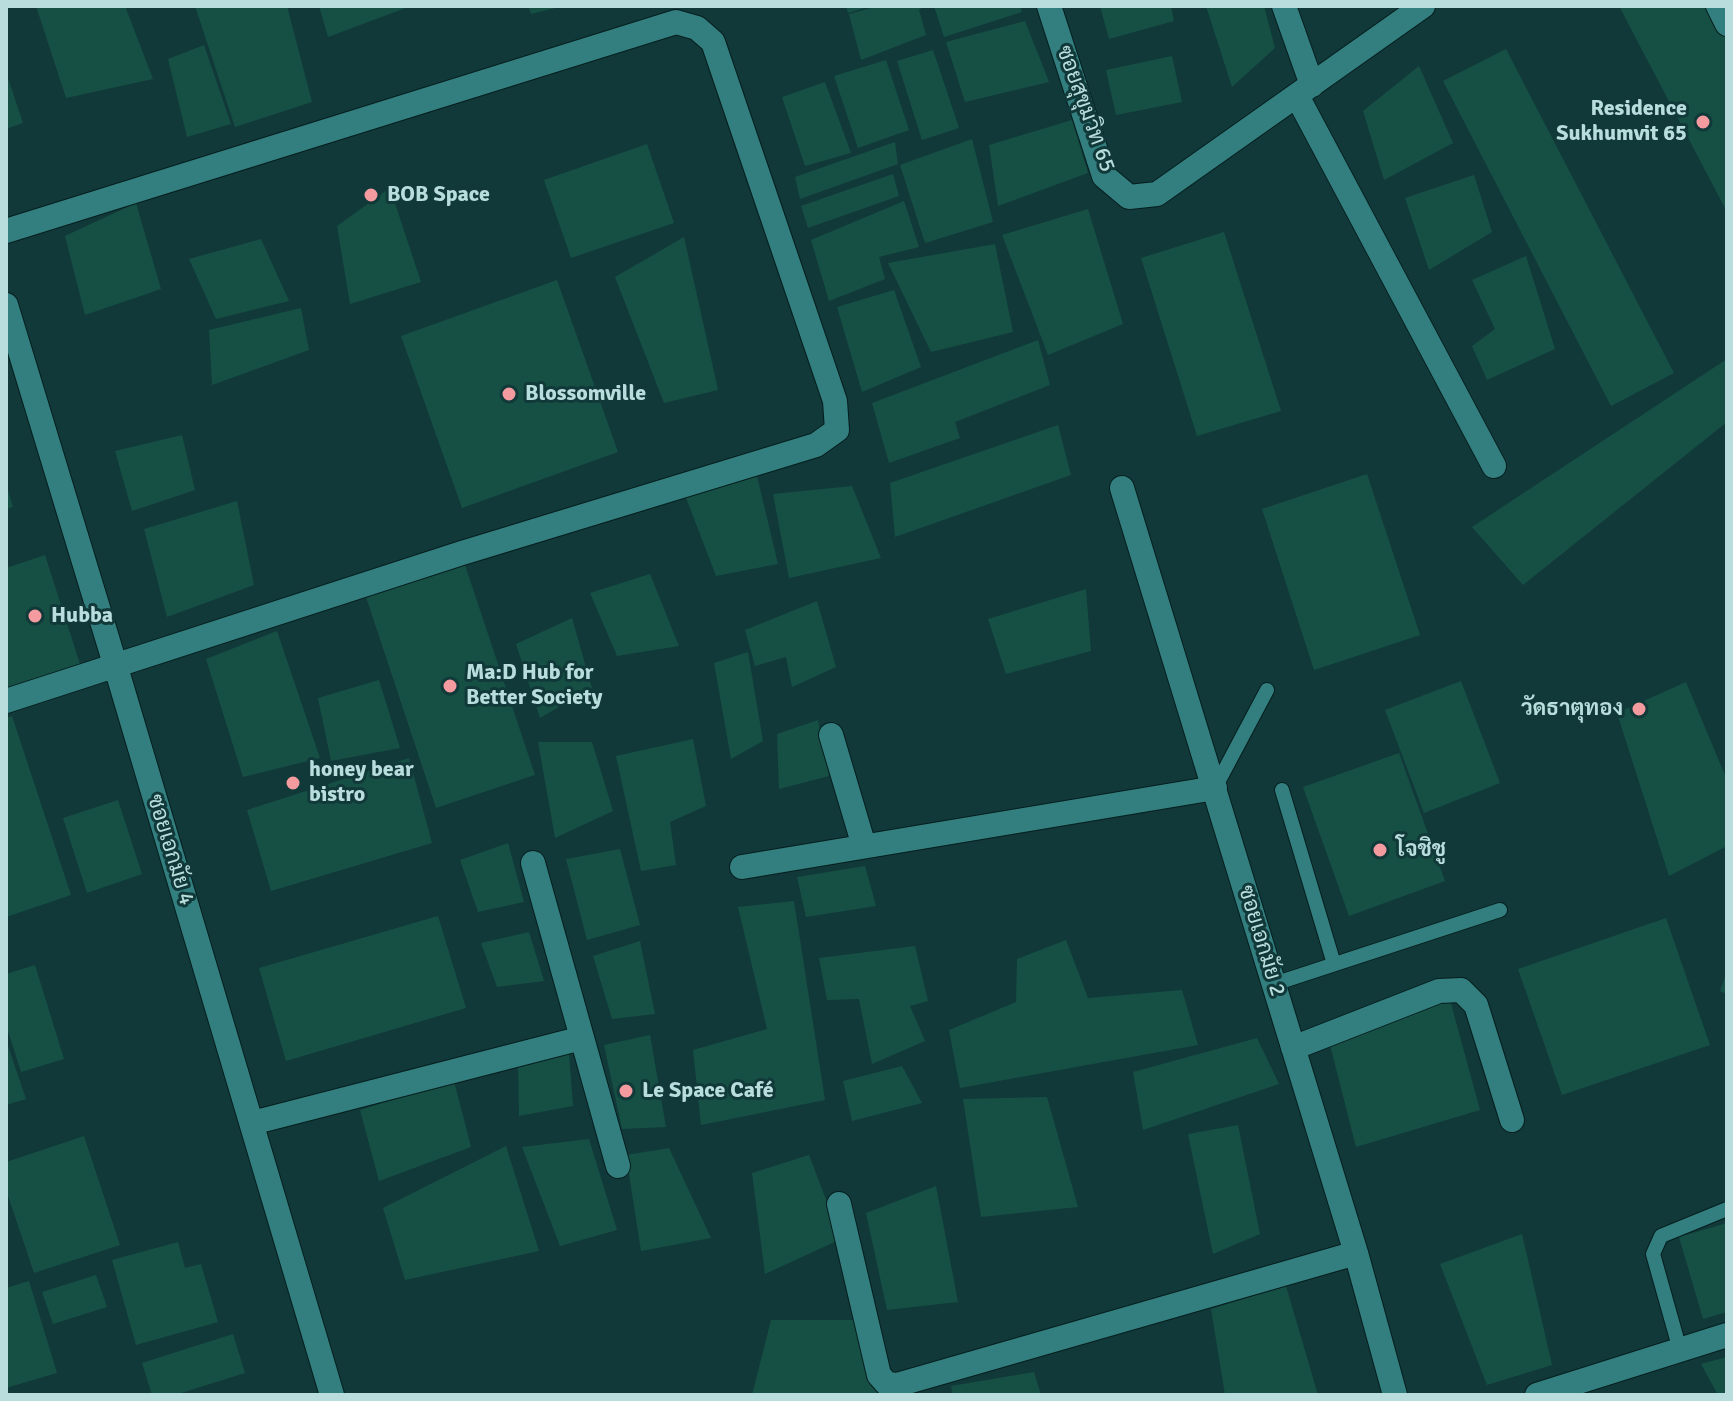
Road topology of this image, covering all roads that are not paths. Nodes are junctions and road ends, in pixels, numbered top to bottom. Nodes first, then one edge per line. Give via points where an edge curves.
1 (1049, 6) edge
2 (1284, 6) edge
3 (1423, 6) edge
4 (1718, 6) edge
5 (1727, 24) edge
6 (1305, 90) junction
7 (6, 231) edge
8 (6, 305) edge
9 (1494, 466) dead end
10 (1122, 488) dead end
11 (115, 664) junction
12 (1267, 690) dead end
13 (6, 701) edge
14 (831, 735) dead end
15 (1215, 788) junction
16 (1282, 790) dead end
17 (864, 846) junction
18 (533, 863) dead end
19 (742, 867) dead end
20 (1500, 910) dead end
21 (1334, 964) junction
22 (1274, 984) junction
23 (582, 1038) junction
24 (1293, 1048) junction
25 (1512, 1120) dead end
26 (252, 1123) junction
27 (618, 1166) dead end
28 (839, 1204) dead end
29 (1727, 1209) edge
30 (1356, 1253) junction
31 (1727, 1335) edge
32 (1680, 1350) junction
33 (913, 1389) edge
34 (332, 1395) edge
35 (1395, 1395) edge
36 (1537, 1395) edge

1 - 6 street, ซอยสุขุมวิท 65 via 1104,176 1129,197 1157,194
2 - 6 street
3 - 6 street, ซอยสุขุมวิท 65
4 - 5 street
6 - 9 street
7 - 11 street via 676,22 697,28 713,42 835,401 837,430 816,445
8 - 11 street, ซอยเอกมัย 4
10 - 15 street, ซอยเอกมัย 2
11 - 13 street
11 - 26 street, ซอยเอกมัย 4
12 - 15 lane
14 - 17 street
15 - 17 street
15 - 22 street, ซอยเอกมัย 2
16 - 21 lane
17 - 19 street
18 - 23 street
20 - 21 lane
21 - 22 lane
22 - 24 street, ซอยเอกมัย 2
23 - 26 street
23 - 27 street
24 - 25 street via 1439,991 1461,990 1476,1005
24 - 30 street, ซอยเอกมัย 2
26 - 34 street, ซอยเอกมัย 4
28 - 33 street via 879,1375 887,1384
29 - 32 lane via 1661,1236 1653,1254
30 - 33 street
30 - 35 street, ซอยเอกมัย 2
31 - 32 street
32 - 36 street

